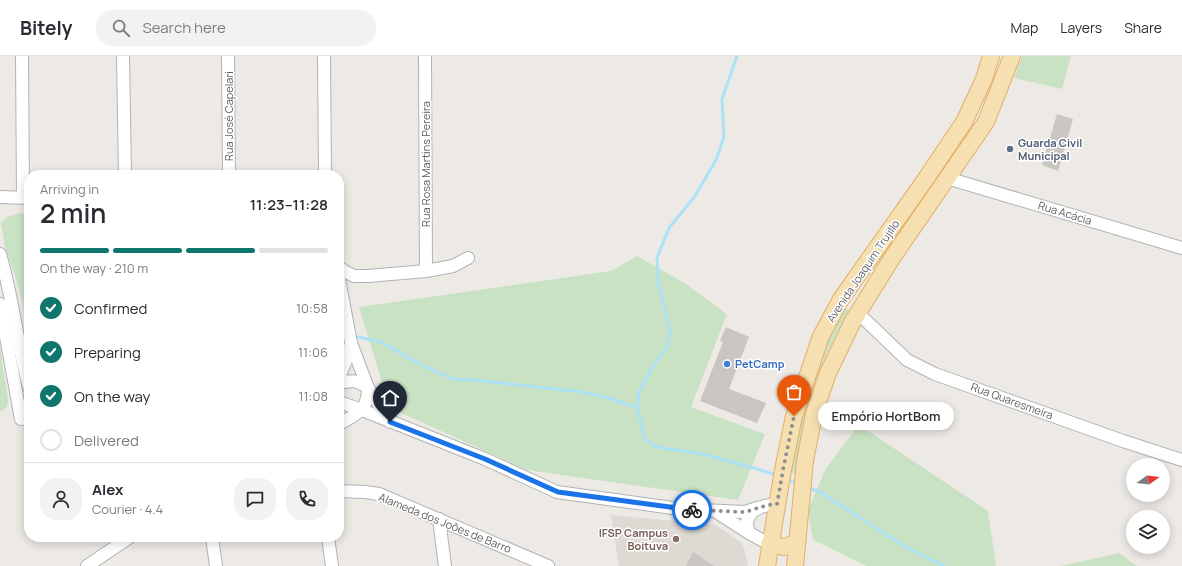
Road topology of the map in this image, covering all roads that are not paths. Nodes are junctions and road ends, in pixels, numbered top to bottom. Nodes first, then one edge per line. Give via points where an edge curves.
1 (22, 56) edge
2 (123, 56) edge
3 (228, 56) edge
4 (324, 56) edge
5 (425, 56) edge
6 (991, 56) edge
7 (1012, 56) edge
8 (25, 170) edge
9 (125, 170) edge
10 (229, 170) edge
11 (325, 170) edge
12 (947, 178) junction
13 (0, 197) edge
14 (24, 197) edge
15 (1182, 248) edge
16 (0, 254) edge
17 (468, 258) dead end
18 (344, 271) edge
19 (426, 271) junction
20 (0, 304) edge
21 (344, 305) edge
22 (858, 313) junction
23 (351, 342) junction
24 (24, 367) edge
25 (344, 367) edge
26 (344, 382) edge
27 (368, 388) junction
28 (344, 404) edge
29 (362, 410) junction
30 (24, 413) edge
31 (344, 421) edge
32 (390, 422) junction
33 (1182, 460) edge
34 (344, 491) edge
35 (778, 500) junction
36 (800, 506) junction
37 (758, 508) junction
38 (714, 510) junction
39 (439, 519) junction
40 (749, 533) junction
41 (123, 542) edge
42 (213, 542) edge
43 (329, 542) edge
44 (797, 543) junction
45 (769, 544) junction
46 (93, 564) edge
47 (216, 566) edge
48 (332, 566) edge
49 (445, 566) edge
50 (548, 566) edge
51 (767, 566) edge
52 (794, 566) edge

1 - 8 street
2 - 9 street
3 - 10 street, Rua José Capelari
4 - 11 street
5 - 19 street, Rua Rosa Martins Pereira
6 - 35 main road, Avenida Joaquim Trujillo via 984,79 964,122 841,299 821,336 794,416
7 - 12 main road, Avenida Joaquim Trujillo via 986,122
12 - 15 street, Rua Acácia
12 - 22 main road, Avenida Joaquim Trujillo
13 - 14 street
16 - 24 street
17 - 19 street via 453,266
18 - 19 street via 354,276
20 - 30 street
21 - 23 street
22 - 33 street, Rua Quaresmeira via 907,360 936,374
22 - 36 main road, Avenida Joaquim Trujillo via 828,373 814,414
23 - 25 street
23 - 27 street
26 - 27 street via 355,381
27 - 29 street via 367,403
27 - 32 street
28 - 29 street
29 - 31 street
29 - 32 street
32 - 38 street via 485,459 558,492 680,509
34 - 39 street, Alameda dos Joões de Barro via 379,494
35 - 36 main road
35 - 37 street
35 - 45 main road, Avenida Joaquim Trujillo
36 - 44 main road, Avenida Joaquim Trujillo
37 - 38 street via 745,512
37 - 40 street via 749,516
38 - 40 street
39 - 49 street
39 - 50 street, Alameda dos Joões de Barro
40 - 45 street
41 - 46 street
42 - 47 street
43 - 48 street
44 - 45 main road via 784,547
44 - 52 main road, Avenida Joaquim Trujillo
45 - 51 main road, Avenida Joaquim Trujillo

